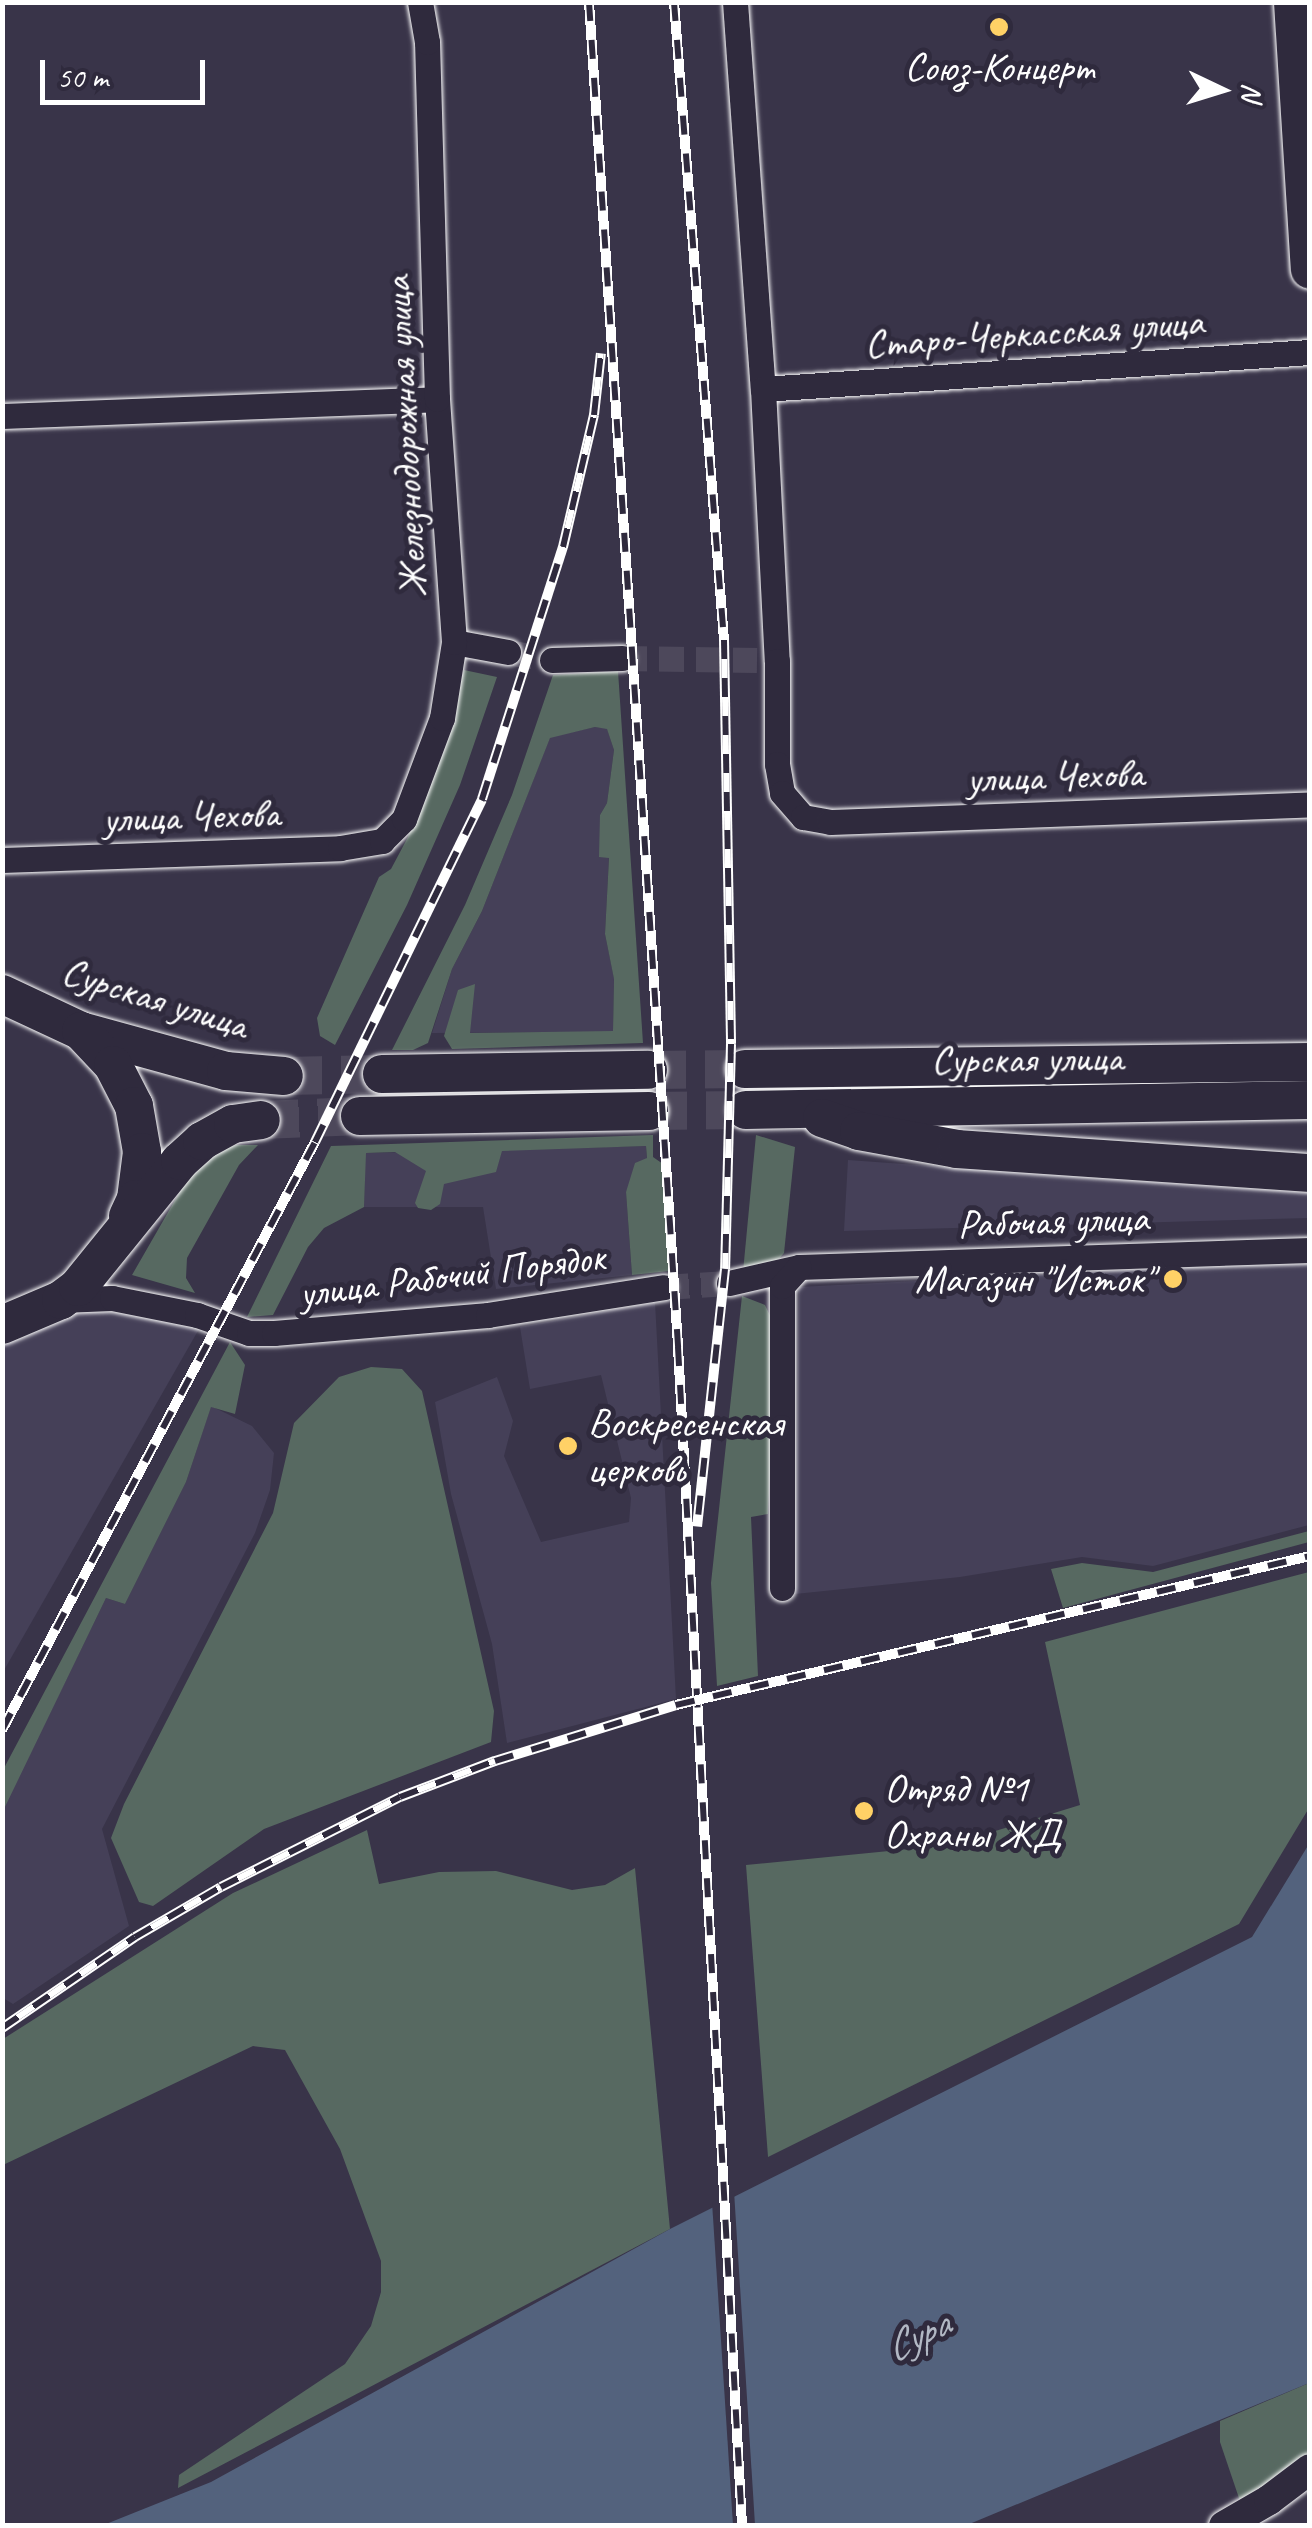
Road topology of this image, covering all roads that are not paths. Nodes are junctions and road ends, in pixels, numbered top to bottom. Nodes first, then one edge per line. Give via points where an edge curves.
1 (734, 2) edge
2 (1293, 2) edge
3 (422, 7) edge
4 (1310, 269) edge
5 (1310, 352) edge
6 (763, 389) junction
7 (437, 399) junction
8 (2, 416) edge
9 (454, 642) junction
10 (508, 652) tunnel mouth
11 (622, 658) tunnel mouth
12 (552, 660) tunnel mouth
13 (1310, 804) edge
14 (382, 841) joint
15 (2, 860) edge
16 (2, 994) edge
17 (81, 1031) junction
18 (1300, 1058) edge
19 (746, 1069) tunnel mouth
20 (648, 1070) tunnel mouth
21 (382, 1074) tunnel mouth
22 (284, 1076) tunnel mouth
23 (1310, 1100) edge
24 (793, 1108) junction
25 (746, 1110) tunnel mouth
26 (649, 1112) tunnel mouth
27 (360, 1116) tunnel mouth
28 (261, 1120) tunnel mouth
29 (1310, 1174) edge
30 (116, 1241) junction
31 (1310, 1250) edge
32 (799, 1267) junction
33 (729, 1282) tunnel mouth
34 (664, 1287) tunnel mouth
35 (61, 1300) junction
36 (2, 1325) edge
37 (782, 1588) dead end
38 (1310, 2469) edge
39 (1224, 2526) edge

1 - 6 street
2 - 4 main road
3 - 7 street, Железнодорожная улица
5 - 6 street, Старо-Черкасская улица
6 - 13 street, улица Чехова via 767,660 782,792 804,817 830,822
7 - 8 street
7 - 9 street, Железнодорожная улица
9 - 10 street
9 - 14 street, Железнодорожная улица via 442,718 404,819
11 - 12 street
14 - 15 street, улица Чехова
16 - 17 main road, Сурская улица
17 - 22 main road, Сурская улица via 226,1071
17 - 30 main road via 113,1065 142,1152 136,1198
18 - 19 main road, Сурская улица
20 - 21 main road
23 - 24 main road, Сурская улица
24 - 25 main road, Сурская улица
24 - 29 main road via 859,1132 958,1149
26 - 27 main road
28 - 30 main road via 233,1124 202,1140
30 - 35 main road via 96,1270
31 - 32 street, Рабочая улица
32 - 33 street, Рабочая улица
32 - 37 street via 782,1286
34 - 35 street, улица Рабочий Порядок via 488,1315 249,1333 112,1298
35 - 36 main road
38 - 39 street

